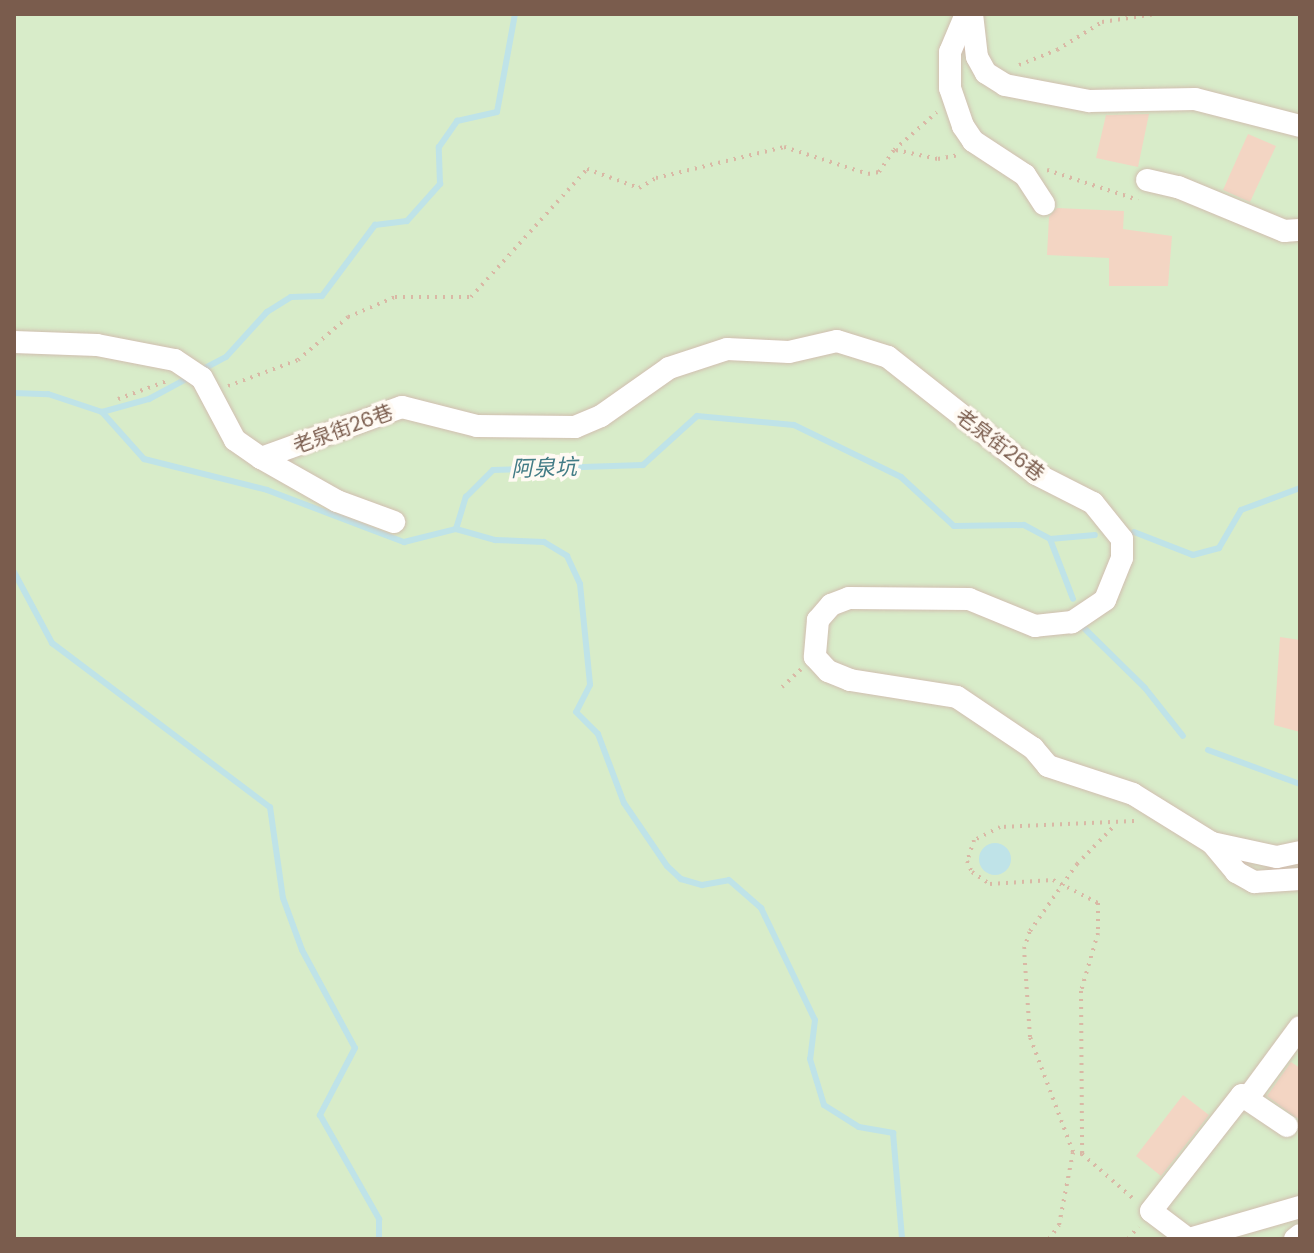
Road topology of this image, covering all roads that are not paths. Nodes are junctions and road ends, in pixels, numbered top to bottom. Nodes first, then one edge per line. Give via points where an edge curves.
1 (969, 14) edge
2 (1300, 126) edge
3 (1147, 180) dead end
4 (1044, 204) dead end
5 (1300, 230) edge
6 (14, 342) edge
7 (261, 458) junction
8 (394, 522) dead end
9 (1212, 843) junction
10 (1300, 852) edge
11 (1300, 879) edge
12 (1300, 1027) edge
13 (1247, 1099) junction
14 (1287, 1126) dead end
15 (1300, 1207) edge
16 (1300, 1235) edge
17 (1189, 1239) edge
18 (1295, 1239) edge

1 - 2 street via 977,57 986,73 1005,85 1089,101 1195,99
1 - 4 street via 950,52 950,88 973,141 1006,158
3 - 5 street via 1178,187 1284,231
6 - 7 street via 139,351 190,367 235,440
7 - 8 street via 337,501
7 - 9 street, 老泉街26巷 via 402,407 477,426 575,427 601,416 669,368 727,349 789,352 837,341 888,357 1036,474 1093,503 1122,539 1122,558 1105,600 1072,622 1035,626 969,599 849,598 831,605 818,620 815,657 828,671 850,680 957,697 1033,748 1048,766 1133,794 1164,818
9 - 10 street, 老泉街26巷 via 1277,857
9 - 11 street via 1236,872 1254,882
12 - 13 street
13 - 14 street
13 - 17 street via 1242,1095 1151,1211
15 - 17 street
16 - 18 street

